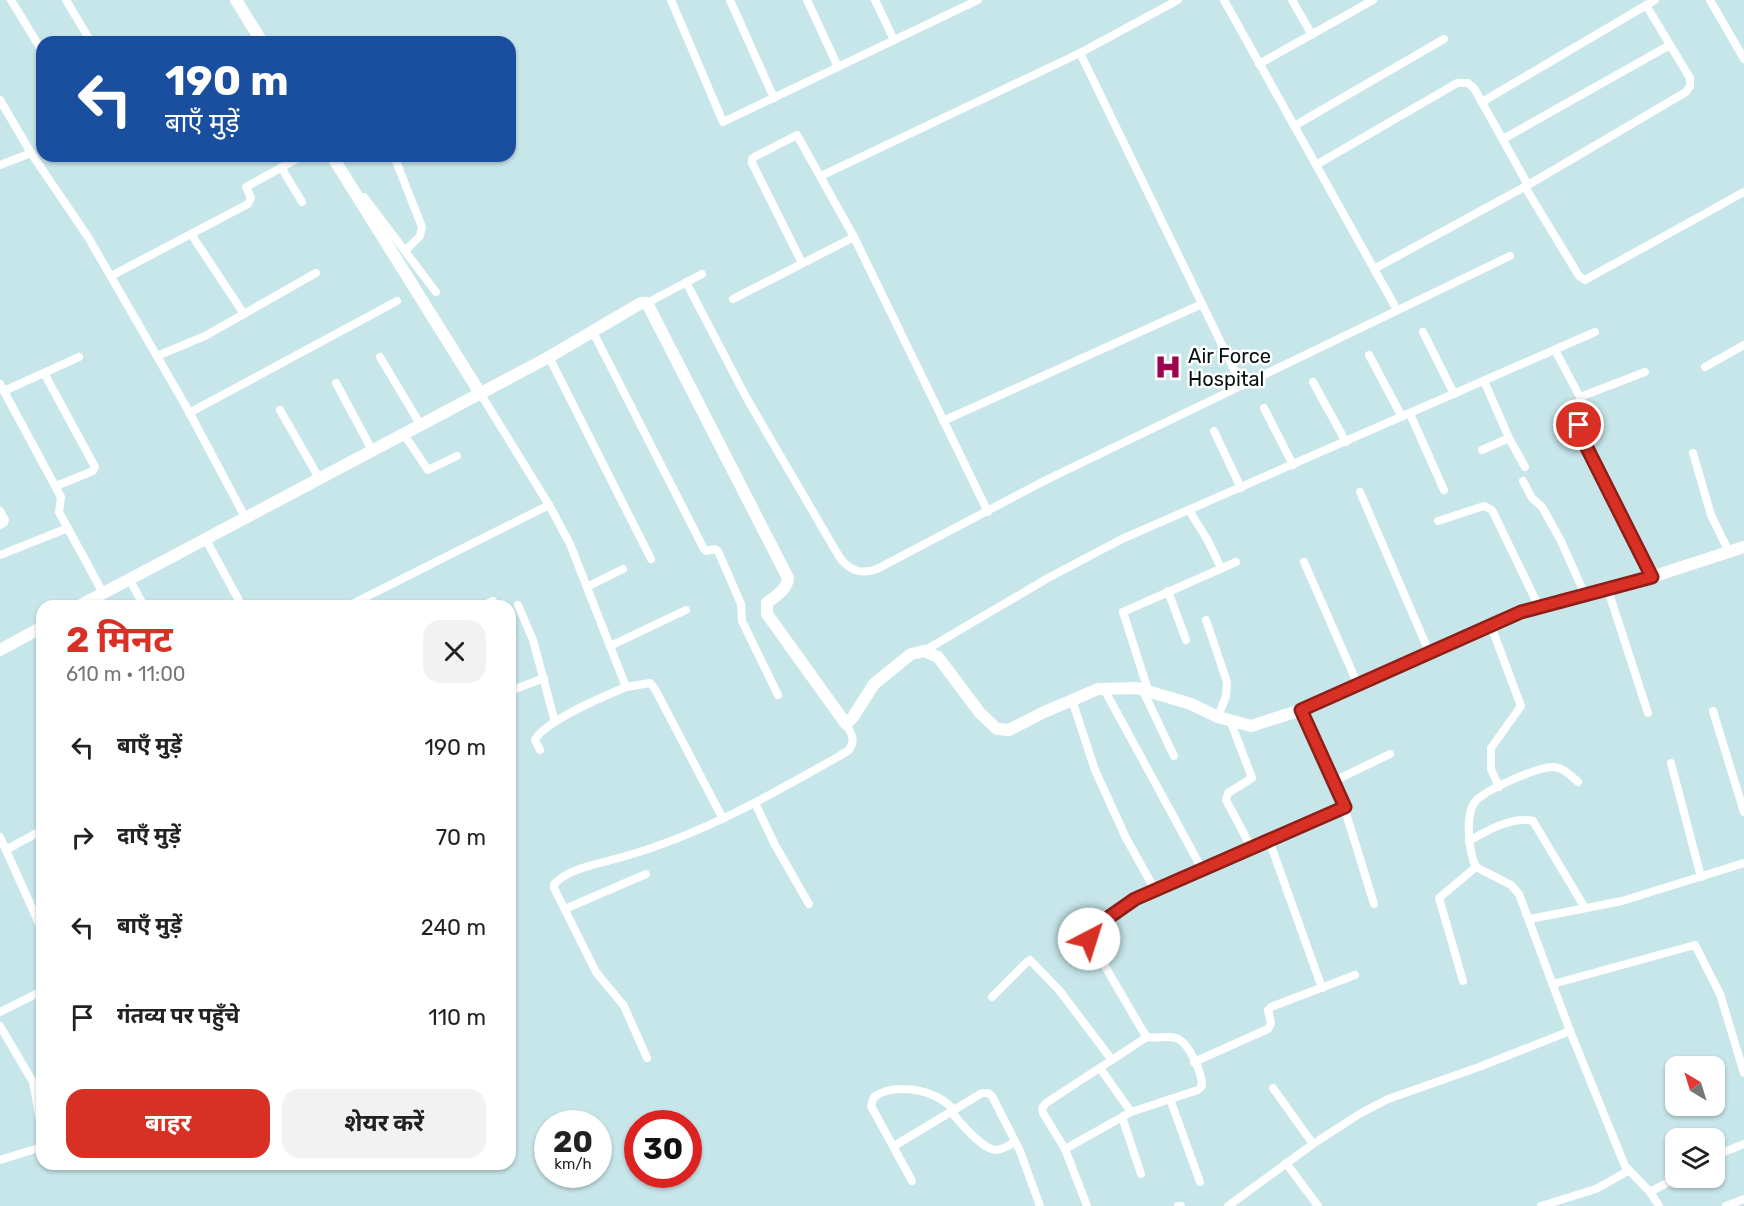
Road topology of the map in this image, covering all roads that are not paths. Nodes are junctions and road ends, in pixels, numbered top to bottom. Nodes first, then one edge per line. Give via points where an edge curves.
1 (11, 0) edge
2 (66, 0) edge
3 (236, 0) edge
4 (671, 0) edge
5 (730, 0) edge
6 (807, 0) edge
7 (875, 0) edge
8 (954, 0) edge
9 (978, 0) edge
10 (1178, 0) edge
11 (1224, 0) edge
12 (1292, 0) edge
13 (1373, 0) edge
14 (1655, 0) edge
15 (1710, 0) edge
16 (1646, 5) junction
17 (958, 9) junction
18 (1311, 35) junction
19 (87, 36) edge
20 (258, 36) edge
21 (1444, 39) dead end
22 (894, 40) junction
23 (36, 41) edge
24 (1670, 45) junction
25 (1080, 53) junction
26 (1744, 59) edge
27 (1259, 64) junction
28 (838, 67) junction
29 (774, 98) junction
30 (0, 100) edge
31 (1482, 102) junction
32 (1294, 126) junction
33 (1503, 139) junction
34 (31, 153) junction
35 (36, 160) edge
36 (37, 162) edge
37 (291, 162) edge
38 (336, 162) edge
39 (396, 162) edge
40 (0, 165) edge
41 (1316, 165) junction
42 (281, 167) junction
43 (821, 176) junction
44 (1527, 186) junction
45 (1744, 192) edge
46 (364, 197) dead end
47 (302, 202) dead end
48 (191, 234) junction
49 (854, 237) junction
50 (405, 251) junction
51 (1510, 256) dead end
52 (802, 263) junction
53 (1374, 270) junction
54 (316, 273) dead end
55 (702, 274) dead end
56 (111, 276) junction
57 (686, 282) junction
58 (436, 292) dead end
59 (734, 299) dead end
60 (397, 301) dead end
61 (647, 303) junction
62 (1202, 304) junction
63 (1397, 310) junction
64 (244, 314) junction
65 (593, 332) junction
66 (1423, 332) dead end
67 (1595, 332) dead end
68 (1744, 345) edge
69 (1555, 350) junction
70 (157, 356) junction
71 (1370, 356) dead end
72 (79, 357) dead end
73 (380, 357) dead end
74 (549, 357) junction
75 (1705, 367) dead end
76 (1645, 372) dead end
77 (44, 373) junction
78 (1484, 381) junction
79 (1313, 382) dead end
80 (336, 383) dead end
81 (1242, 386) junction
82 (2, 388) edge
83 (480, 393) junction
84 (1454, 394) junction
85 (1580, 398) junction
86 (1264, 408) dead end
87 (279, 410) dead end
88 (189, 413) junction
89 (1406, 416) junction
90 (944, 421) junction
91 (420, 424) junction
92 (1214, 431) dead end
93 (403, 433) junction
94 (1509, 438) junction
95 (1346, 442) junction
96 (372, 450) junction
97 (1482, 450) dead end
98 (1693, 453) dead end
99 (457, 456) dead end
100 (1293, 465) junction
101 (1524, 467) dead end
102 (319, 478) junction
103 (1523, 481) dead end
104 (56, 486) junction
105 (1241, 488) junction
106 (1444, 490) dead end
107 (1360, 492) dead end
108 (549, 505) junction
109 (1189, 510) junction
110 (0, 511) edge
111 (988, 512) junction
112 (245, 517) junction
113 (1438, 522) dead end
114 (0, 525) edge
115 (68, 528) junction
116 (206, 538) junction
117 (1744, 548) edge
118 (1729, 552) junction
119 (0, 555) edge
120 (651, 559) dead end
121 (1236, 562) dead end
122 (1304, 562) dead end
123 (1221, 568) junction
124 (623, 569) dead end
125 (1652, 577) junction
126 (129, 579) junction
127 (587, 586) junction
128 (1608, 590) junction
129 (1168, 591) junction
130 (103, 593) junction
131 (1585, 596) junction
132 (90, 600) edge
133 (141, 600) edge
134 (239, 600) edge
135 (360, 600) edge
136 (518, 605) dead end
137 (1539, 608) junction
138 (686, 610) dead end
139 (1206, 620) dead end
140 (1491, 626) junction
141 (36, 630) edge
142 (1186, 640) dead end
143 (610, 646) junction
144 (0, 650) edge
145 (924, 651) junction
146 (1430, 654) junction
147 (544, 678) junction
148 (1358, 685) junction
149 (626, 687) junction
150 (516, 689) edge
151 (1104, 689) junction
152 (1146, 692) junction
153 (778, 694) dead end
154 (1072, 700) junction
155 (1301, 710) junction
156 (1713, 711) dead end
157 (1648, 713) dead end
158 (1224, 718) junction
159 (555, 722) junction
160 (846, 724) junction
161 (540, 750) dead end
162 (1390, 754) dead end
163 (1174, 756) dead end
164 (1671, 763) dead end
165 (1334, 781) junction
166 (1578, 782) dead end
167 (1499, 788) junction
168 (755, 803) junction
169 (1345, 807) junction
170 (1744, 812) edge
171 (723, 819) junction
172 (36, 833) edge
173 (0, 837) edge
174 (1269, 840) junction
175 (1469, 841) junction
176 (1251, 847) junction
177 (6, 850) junction
178 (1744, 863) edge
179 (1476, 867) junction
180 (1202, 869) junction
181 (646, 874) dead end
182 (1701, 877) junction
183 (1155, 890) junction
184 (809, 904) dead end
185 (1374, 904) dead end
186 (1585, 908) junction
187 (565, 909) junction
188 (36, 917) edge
189 (1530, 919) junction
190 (1355, 975) dead end
191 (1462, 981) dead end
192 (1553, 984) junction
193 (1322, 988) junction
194 (36, 994) edge
195 (992, 997) dead end
196 (0, 1012) edge
197 (0, 1026) edge
198 (1570, 1031) junction
199 (1147, 1037) junction
200 (647, 1058) dead end
201 (1112, 1060) junction
202 (1194, 1062) junction
203 (1100, 1068) junction
204 (1744, 1073) edge
205 (1273, 1088) dead end
206 (36, 1098) edge
207 (1170, 1099) junction
208 (953, 1111) junction
209 (1131, 1112) junction
210 (1122, 1117) junction
211 (1015, 1142) junction
212 (1313, 1144) junction
213 (1744, 1144) edge
214 (894, 1146) junction
215 (36, 1149) edge
216 (1065, 1149) junction
217 (1725, 1152) edge
218 (0, 1160) edge
219 (1286, 1163) junction
220 (1628, 1171) junction
221 (1140, 1174) dead end
222 (912, 1181) dead end
223 (1200, 1182) dead end
224 (1665, 1184) edge
225 (1650, 1192) junction
226 (1744, 1199) edge
227 (1040, 1206) edge
228 (1087, 1206) edge
229 (1228, 1206) edge
230 (1318, 1206) edge
231 (1541, 1206) edge
232 (1659, 1206) edge
233 (1726, 1206) edge

1 - 23 street
2 - 19 street
3 - 20 street
4 - 29 street via 723,123
5 - 29 street
6 - 28 street
7 - 22 street
8 - 17 street
9 - 17 street
10 - 25 street
11 - 27 street
12 - 18 street
13 - 18 street
14 - 16 street
15 - 26 street
16 - 24 street
16 - 31 street
17 - 22 street
18 - 27 street
21 - 32 street
22 - 28 street
24 - 33 street
24 - 44 street via 1690,78 1686,92
25 - 43 street
25 - 62 street
27 - 32 street
28 - 29 street
30 - 34 street
31 - 33 street
31 - 41 street via 1468,83 1457,82
32 - 41 street
33 - 44 street
34 - 35 street
34 - 40 street
36 - 56 street
37 - 42 street
38 - 83 street
39 - 50 street via 422,227 420,236
41 - 53 street
42 - 47 street
42 - 48 street via 246,187 251,202
43 - 49 street
43 - 52 street via 797,135 752,159
44 - 45 street via 1579,276 1586,279
44 - 53 street
46 - 50 street
48 - 56 street
48 - 64 street
49 - 52 street
49 - 90 street
50 - 58 street
51 - 63 street
52 - 59 street
53 - 63 street
54 - 64 street
55 - 57 street
56 - 70 street
57 - 61 street
57 - 111 street via 746,397 845,565 870,572
60 - 88 street
61 - 65 street
61 - 160 street via 788,578 783,590 767,603 766,614
62 - 81 street
62 - 90 street
63 - 81 street
64 - 70 street
65 - 74 street
65 - 153 street via 704,549 718,551 741,604 742,621
66 - 84 street
67 - 69 street
68 - 75 street
69 - 78 street
69 - 85 street
70 - 88 street
71 - 89 street
72 - 77 street
73 - 91 street
74 - 83 street
74 - 120 street
76 - 85 street
77 - 82 street
77 - 104 street via 95,467
78 - 84 street
78 - 94 street
79 - 95 street
80 - 96 street
81 - 111 street
82 - 104 street
83 - 91 street
83 - 108 street
84 - 89 street
85 - 125 street via 1590,418 1578,430
86 - 100 street
87 - 102 street
88 - 112 street
89 - 95 street
89 - 106 street
90 - 111 street
91 - 93 street
92 - 105 street
93 - 96 street
93 - 99 street via 428,470
94 - 97 street
94 - 101 street
95 - 100 street
96 - 102 street
98 - 118 street via 1711,514
100 - 105 street
102 - 112 street
103 - 131 street via 1561,541
104 - 115 street via 61,497 59,512
105 - 109 street
107 - 146 street
108 - 127 street
108 - 135 street
109 - 123 street
109 - 145 street via 1048,578
110 - 114 street via 5,522
112 - 116 street
113 - 137 street via 1484,506 1492,510
115 - 119 street
115 - 130 street
116 - 126 street
116 - 134 street
117 - 118 street
118 - 125 street
121 - 123 street
122 - 148 street
123 - 129 street
124 - 127 street
125 - 128 street
126 - 130 street
126 - 133 street
127 - 143 street
128 - 131 street
128 - 157 street
129 - 142 street
129 - 152 street via 1123,612
130 - 132 street
131 - 137 street
136 - 147 street
137 - 140 street
138 - 143 street
139 - 158 street via 1227,682
140 - 146 street
140 - 167 street via 1521,706 1491,748 1491,769
141 - 144 street
143 - 149 street
145 - 154 street via 938,657 980,713 997,729 1008,730
145 - 160 street via 911,654 874,684
146 - 148 street
147 - 150 street
147 - 159 street
148 - 155 street
149 - 159 street
149 - 171 street via 650,683 655,689
151 - 152 street via 1137,688
151 - 154 street
151 - 180 street
152 - 158 street
152 - 163 street
154 - 183 street via 1095,770
155 - 158 street via 1251,726
155 - 165 street
156 - 170 street
158 - 176 street via 1252,778 1228,793 1226,801
159 - 161 street via 536,737 535,744
160 - 168 street via 854,737 848,751
162 - 165 street
164 - 182 street
165 - 169 street
166 - 167 street via 1562,769 1552,767 1526,773
167 - 175 street via 1473,804
168 - 171 street
168 - 184 street
169 - 174 street
169 - 185 street
171 - 187 street via 557,881 554,888
172 - 177 street
173 - 177 street
174 - 176 street
174 - 193 street
175 - 179 street
175 - 186 street via 1492,828 1533,820
176 - 180 street
177 - 188 street
178 - 182 street
179 - 189 street via 1516,889
179 - 191 street via 1439,898
180 - 183 street
181 - 187 street
182 - 186 street
183 - 199 street via 1126,904 1088,934
186 - 189 street
187 - 200 street via 596,972 624,1006
189 - 192 street
190 - 193 street
192 - 198 street
192 - 204 street via 1695,945 1720,994
193 - 202 street via 1271,1007 1268,1029
194 - 196 street
195 - 201 street via 1030,960 1059,990
197 - 206 street via 33,1082
198 - 212 street via 1388,1099
198 - 220 street
199 - 201 street
199 - 202 street via 1176,1038 1188,1047
201 - 203 street
202 - 207 street via 1202,1086
203 - 209 street
203 - 216 street via 1042,1108
205 - 212 street
207 - 209 street
207 - 223 street
208 - 211 street via 972,1135 990,1149
208 - 211 street via 988,1093
208 - 214 street
208 - 214 street via 930,1094 895,1089 880,1092 871,1106
209 - 210 street
210 - 216 street
210 - 221 street
211 - 227 street
212 - 219 street
213 - 217 street
214 - 222 street
215 - 218 street
216 - 228 street
219 - 229 street
219 - 230 street
220 - 225 street
220 - 231 street via 1592,1190
224 - 225 street
225 - 232 street
226 - 233 street

